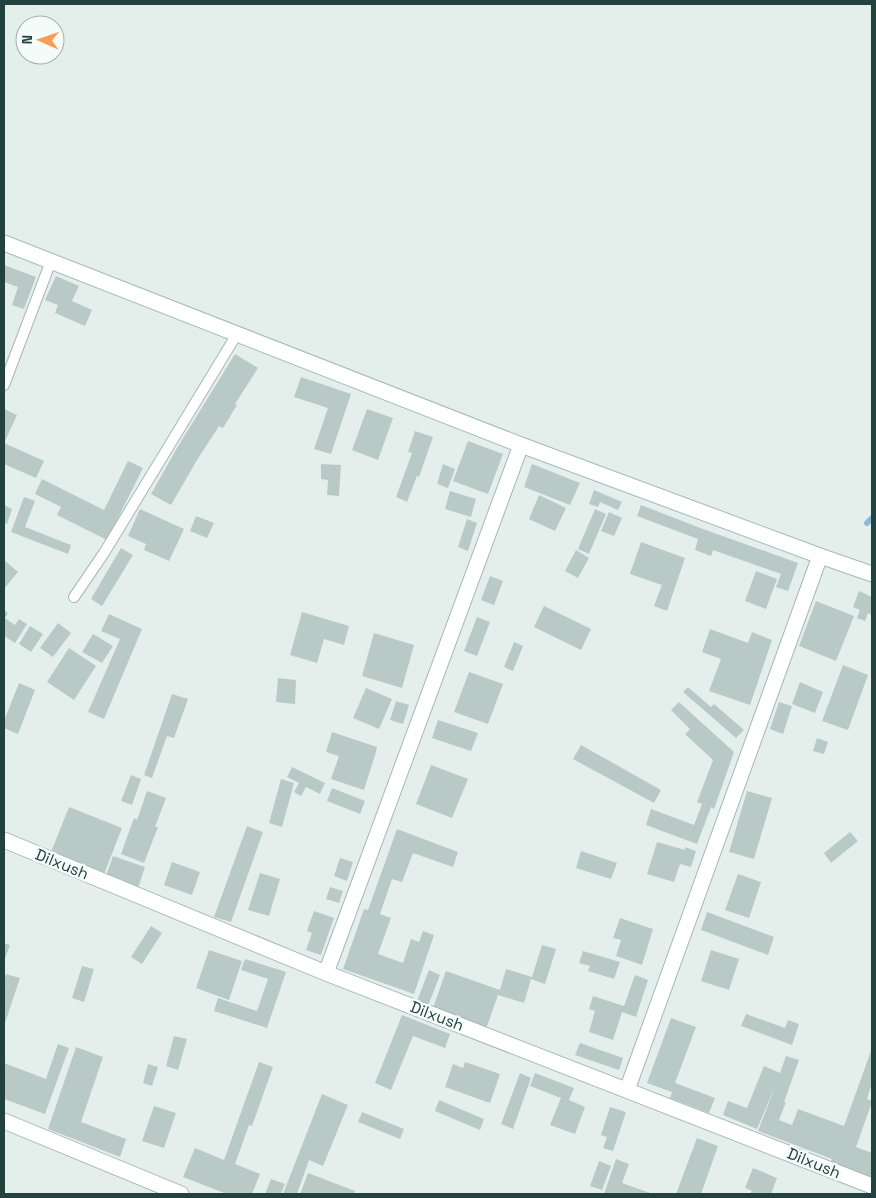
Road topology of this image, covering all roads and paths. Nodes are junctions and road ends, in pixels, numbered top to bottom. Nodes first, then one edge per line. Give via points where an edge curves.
1 (4, 243) edge
2 (51, 262) junction
3 (237, 334) junction
4 (4, 384) edge
5 (521, 445) junction
6 (820, 556) junction
7 (871, 572) edge
8 (74, 597) dead end
9 (4, 840) edge
10 (326, 973) junction
11 (627, 1090) junction
12 (4, 1121) edge
13 (872, 1186) edge
14 (181, 1194) edge

1 - 2 street
2 - 3 street
2 - 4 lane
3 - 5 street
3 - 8 lane
5 - 6 street
5 - 10 street
6 - 7 street
6 - 11 street
9 - 10 street, Dilxush
10 - 11 street, Dilxush
11 - 13 street, Dilxush
12 - 14 street

